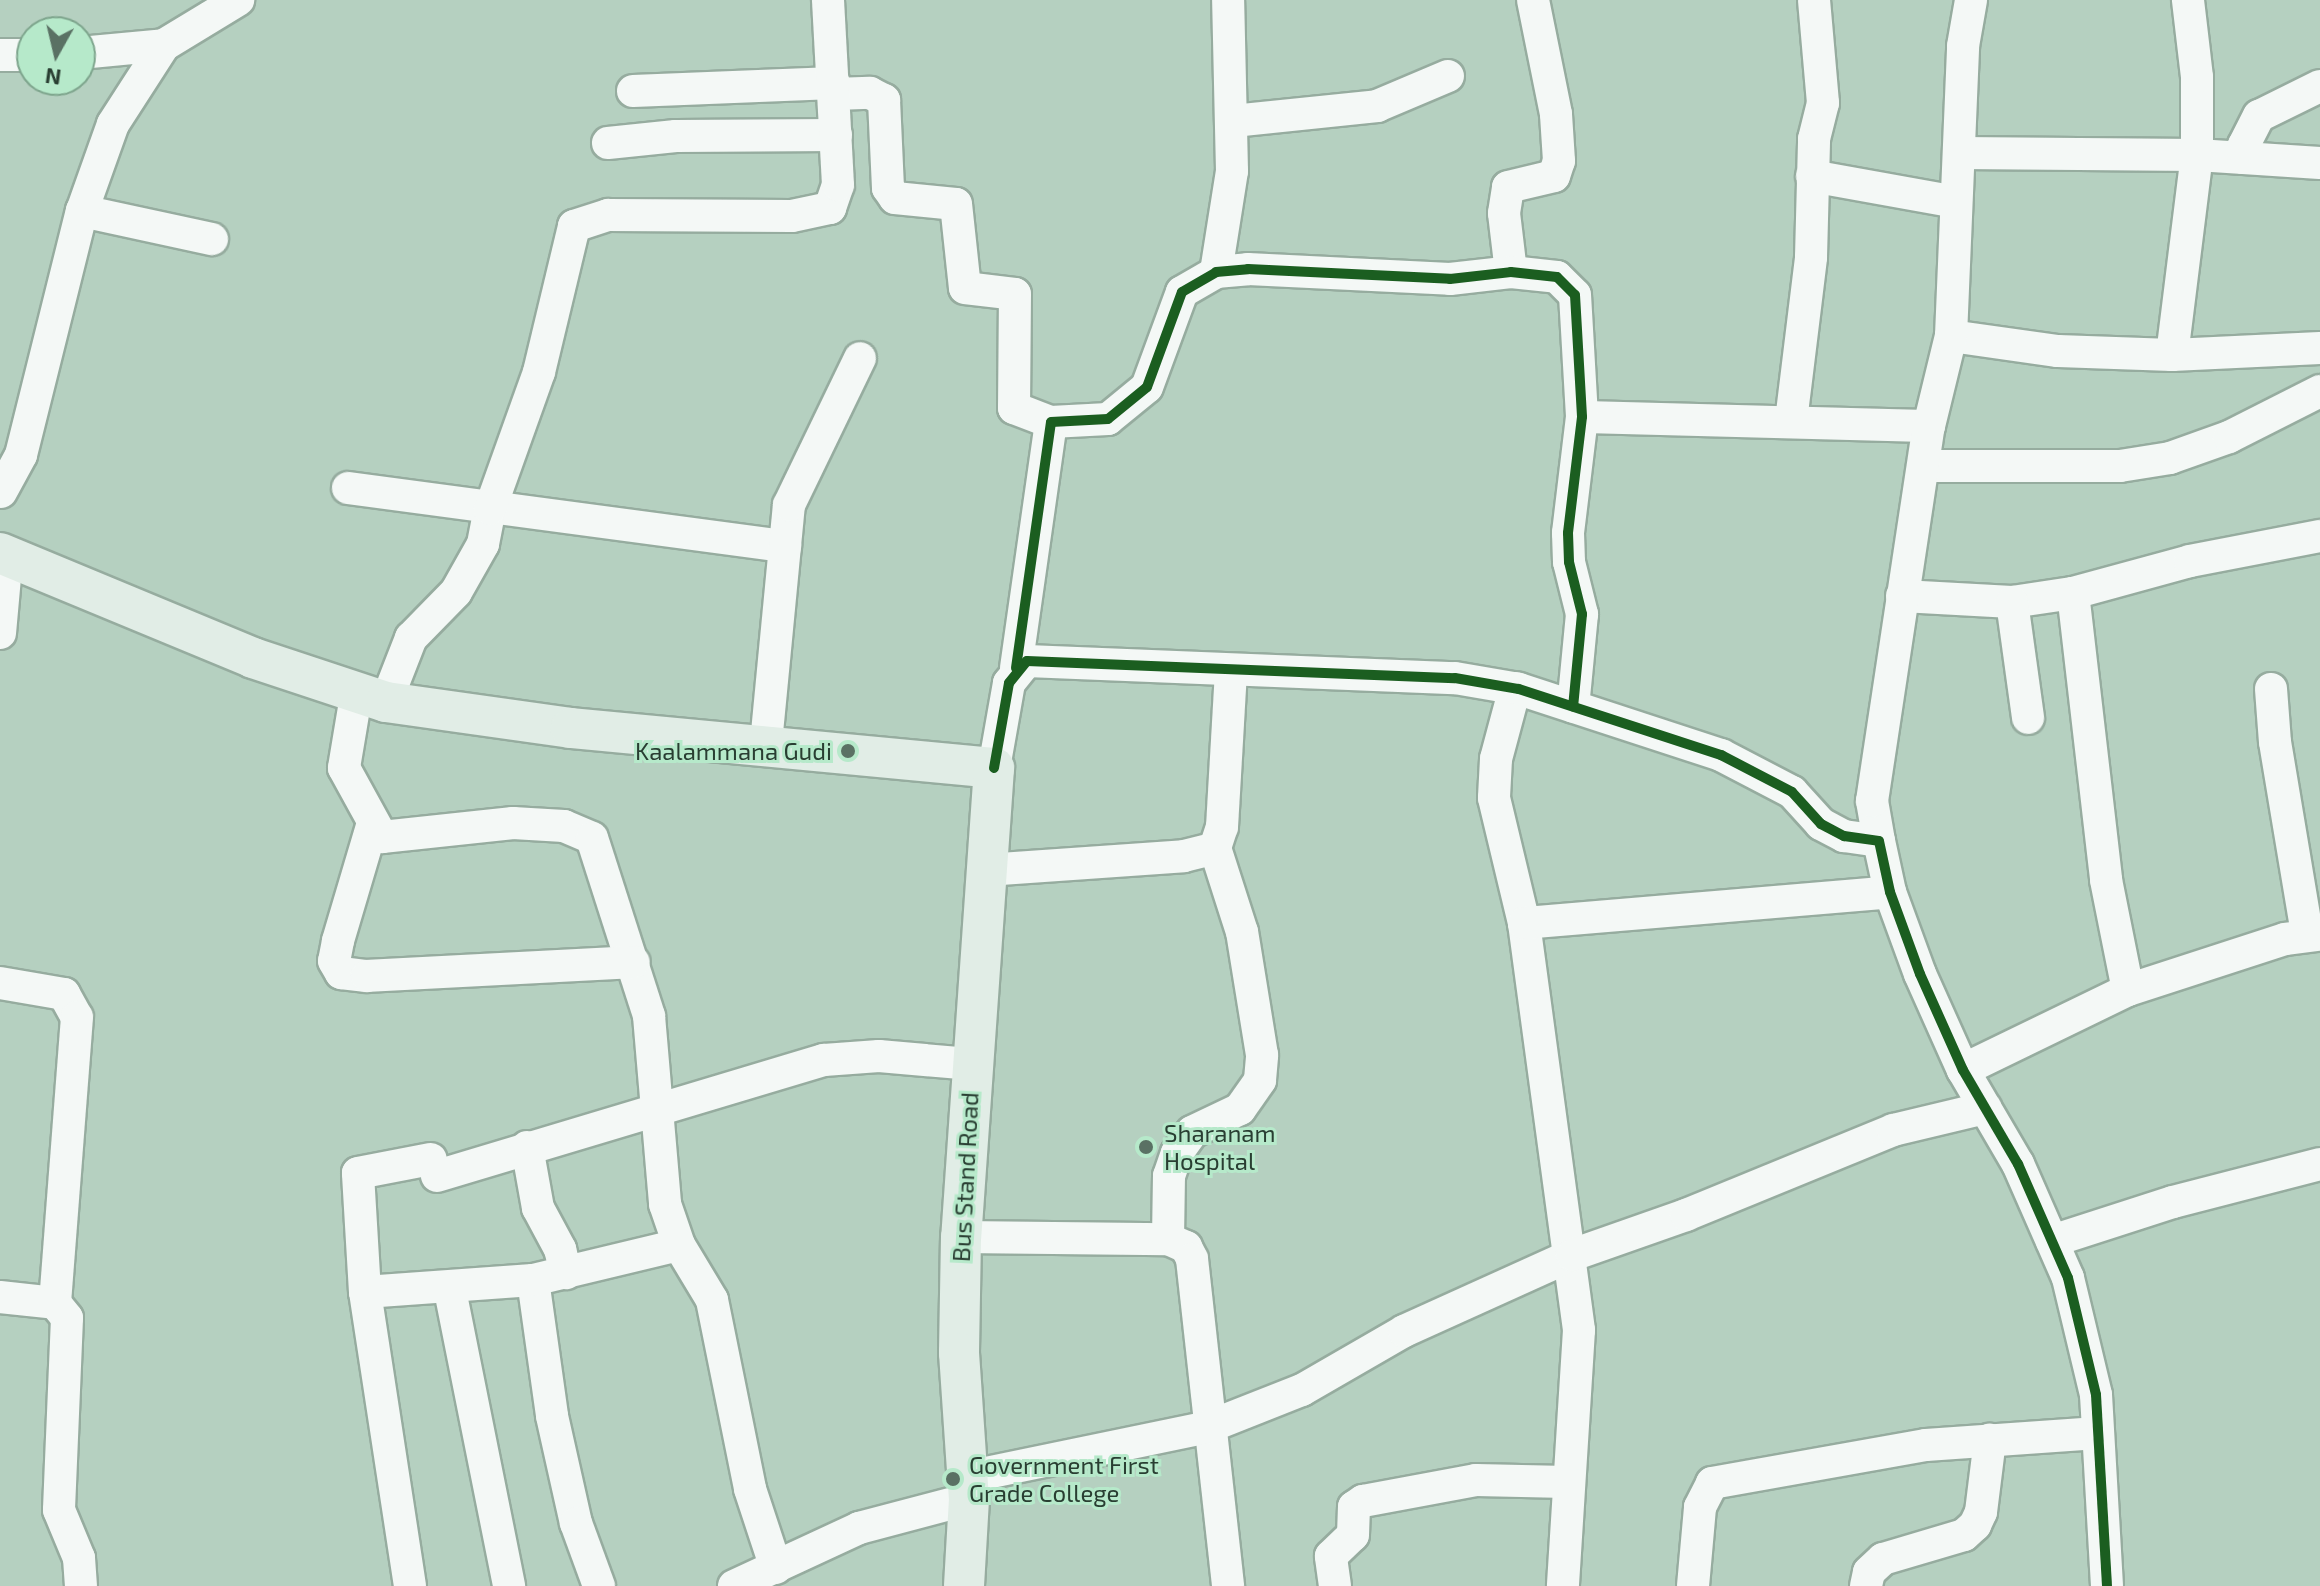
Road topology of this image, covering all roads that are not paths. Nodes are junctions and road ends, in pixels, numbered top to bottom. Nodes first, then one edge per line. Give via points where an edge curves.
1 (238, 0) edge
2 (828, 0) edge
3 (1228, 0) edge
4 (1533, 0) edge
5 (1814, 0) edge
6 (1971, 0) edge
7 (2188, 0) edge
8 (164, 45) junction
9 (96, 51) edge
10 (1448, 76) dead end
11 (2320, 86) edge
12 (834, 88) junction
13 (633, 91) dead end
14 (1233, 121) junction
15 (836, 135) junction
16 (608, 143) dead end
17 (1960, 153) junction
18 (2197, 155) junction
19 (2243, 158) junction
20 (2320, 163) edge
21 (1812, 176) junction
22 (1956, 202) junction
23 (82, 211) junction
24 (212, 239) dead end
25 (1216, 272) junction
26 (1511, 272) junction
27 (1951, 336) junction
28 (2320, 348) edge
29 (2172, 355) junction
30 (860, 358) dead end
31 (2320, 391) edge
32 (1582, 417) junction
33 (1791, 421) junction
34 (1051, 422) junction
35 (1929, 426) junction
36 (1924, 466) junction
37 (348, 488) dead end
38 (0, 493) edge
39 (490, 509) junction
40 (2320, 536) edge
41 (785, 546) junction
42 (3, 554) edge
43 (2073, 593) junction
44 (1902, 596) junction
45 (2012, 602) junction
46 (0, 633) edge
47 (1016, 668) junction
48 (1231, 671) junction
49 (1515, 688) junction
50 (2271, 689) dead end
51 (372, 696) junction
52 (1573, 707) junction
53 (2028, 718) dead end
54 (766, 743) junction
55 (994, 768) junction
56 (372, 826) junction
57 (1879, 841) junction
58 (1215, 848) junction
59 (986, 870) junction
60 (1890, 892) junction
61 (1524, 923) junction
62 (2314, 935) edge
63 (634, 962) junction
64 (0, 983) edge
65 (2128, 990) junction
66 (970, 1064) junction
67 (1963, 1070) junction
68 (1985, 1108) junction
69 (656, 1110) junction
70 (527, 1147) junction
71 (2320, 1164) edge
72 (961, 1237) junction
73 (1168, 1239) junction
74 (2052, 1241) junction
75 (679, 1245) junction
76 (1572, 1255) junction
77 (566, 1273) junction
78 (533, 1280) junction
79 (450, 1290) junction
80 (365, 1292) junction
81 (0, 1297) edge
82 (55, 1303) junction
83 (1208, 1427) junction
84 (2098, 1433) junction
85 (1990, 1440) junction
86 (1567, 1482) junction
87 (968, 1488) junction
88 (776, 1568) junction
89 (81, 1586) edge
90 (410, 1586) edge
91 (509, 1586) edge
92 (599, 1586) edge
93 (734, 1586) edge
94 (964, 1586) edge
95 (1228, 1586) edge
96 (1335, 1586) edge
97 (1563, 1586) edge
98 (1693, 1586) edge
99 (1866, 1586) edge
100 (2107, 1586) edge

1 - 8 street
2 - 12 street
3 - 14 street
4 - 26 street via 1556,114 1559,161 1554,176 1508,187 1504,213
5 - 21 street via 1823,103
6 - 17 street via 1963,46
7 - 18 street
8 - 9 street
8 - 23 street via 113,124
10 - 14 street via 1377,106
11 - 19 street via 2259,116
12 - 13 street
12 - 15 street
12 - 34 street via 884,100 888,188 895,198 956,204 965,288 1015,294 1014,408
14 - 25 street via 1232,171
15 - 16 street via 676,136
15 - 39 street via 838,185 830,208 792,216 608,215 574,226 539,372
17 - 18 street
17 - 22 street
18 - 19 street
18 - 29 street
19 - 20 street
21 - 22 street
21 - 33 street via 1811,257
22 - 27 street
23 - 24 street
23 - 38 street via 21,455
25 - 26 street via 1294,269 1450,279
25 - 34 street via 1182,292 1147,387 1108,419
26 - 32 street via 1557,277 1567,281 1575,295
27 - 29 street via 2058,351
27 - 35 street
28 - 29 street
30 - 41 street via 789,505
31 - 36 street via 2229,437 2170,458 2120,466
32 - 33 street
32 - 52 street via 1568,533 1582,614
33 - 35 street
34 - 47 street
35 - 36 street
36 - 44 street
37 - 39 street
39 - 41 street
39 - 51 street via 483,544 469,574 411,638
40 - 43 street via 2190,561
41 - 54 street
42 - 46 street
42 - 51 main road via 253,658
43 - 45 street
43 - 65 street via 2106,880
44 - 45 street
44 - 57 street via 1872,801
45 - 53 street
47 - 48 street via 1042,659
47 - 55 street
48 - 49 street via 1455,678
48 - 58 street via 1222,827
49 - 52 street
49 - 61 street via 1496,759 1494,798
50 - 62 street via 2275,742
51 - 54 main road via 571,728
51 - 56 street via 344,768 350,787 366,803
52 - 57 street via 1721,755 1792,792 1821,824 1844,836
54 - 55 main road via 872,759
55 - 59 main road, Bus Stand Road
56 - 63 street via 388,838 513,823 584,830 592,838
56 - 63 street via 338,941 334,961 341,973
57 - 60 street
58 - 59 street via 1184,856
58 - 73 street via 1242,932 1262,1055 1260,1080 1240,1109 1192,1132 1177,1153 1169,1176
59 - 66 main road, Bus Stand Road
60 - 61 street
60 - 67 street
61 - 76 street
62 - 65 street
63 - 69 street via 649,1016
64 - 82 street via 64,994 77,1017
65 - 67 street
66 - 69 street via 879,1056 824,1060
66 - 72 main road, Bus Stand Road
67 - 68 street
68 - 74 street via 2018,1164
68 - 76 street via 1893,1130 1686,1215
69 - 70 street
69 - 75 street via 665,1204
70 - 77 street via 538,1208
70 - 80 street via 434,1168 358,1173
71 - 74 street via 2173,1202
72 - 73 street
72 - 87 main road, Bus Stand Road via 959,1353
73 - 83 street via 1186,1247 1192,1259
74 - 84 street via 2068,1278 2096,1395
75 - 77 street
75 - 88 street via 712,1300 750,1489
76 - 83 street via 1404,1331 1302,1390
76 - 86 street via 1579,1330
77 - 78 street
78 - 79 street
78 - 92 street via 552,1416 576,1523
79 - 80 street
79 - 91 street
80 - 90 street
81 - 82 street
82 - 89 street via 67,1318 61,1523 79,1558
83 - 87 street
83 - 95 street
84 - 85 street
84 - 100 street
85 - 98 street via 1837,1458 1712,1483 1700,1507
85 - 99 street via 1975,1525 1964,1535 1883,1559 1869,1572
86 - 96 street via 1476,1480 1363,1501 1354,1507 1353,1535 1331,1556
86 - 97 street
87 - 88 street via 859,1528
87 - 94 main road, Bus Stand Road
88 - 93 street

